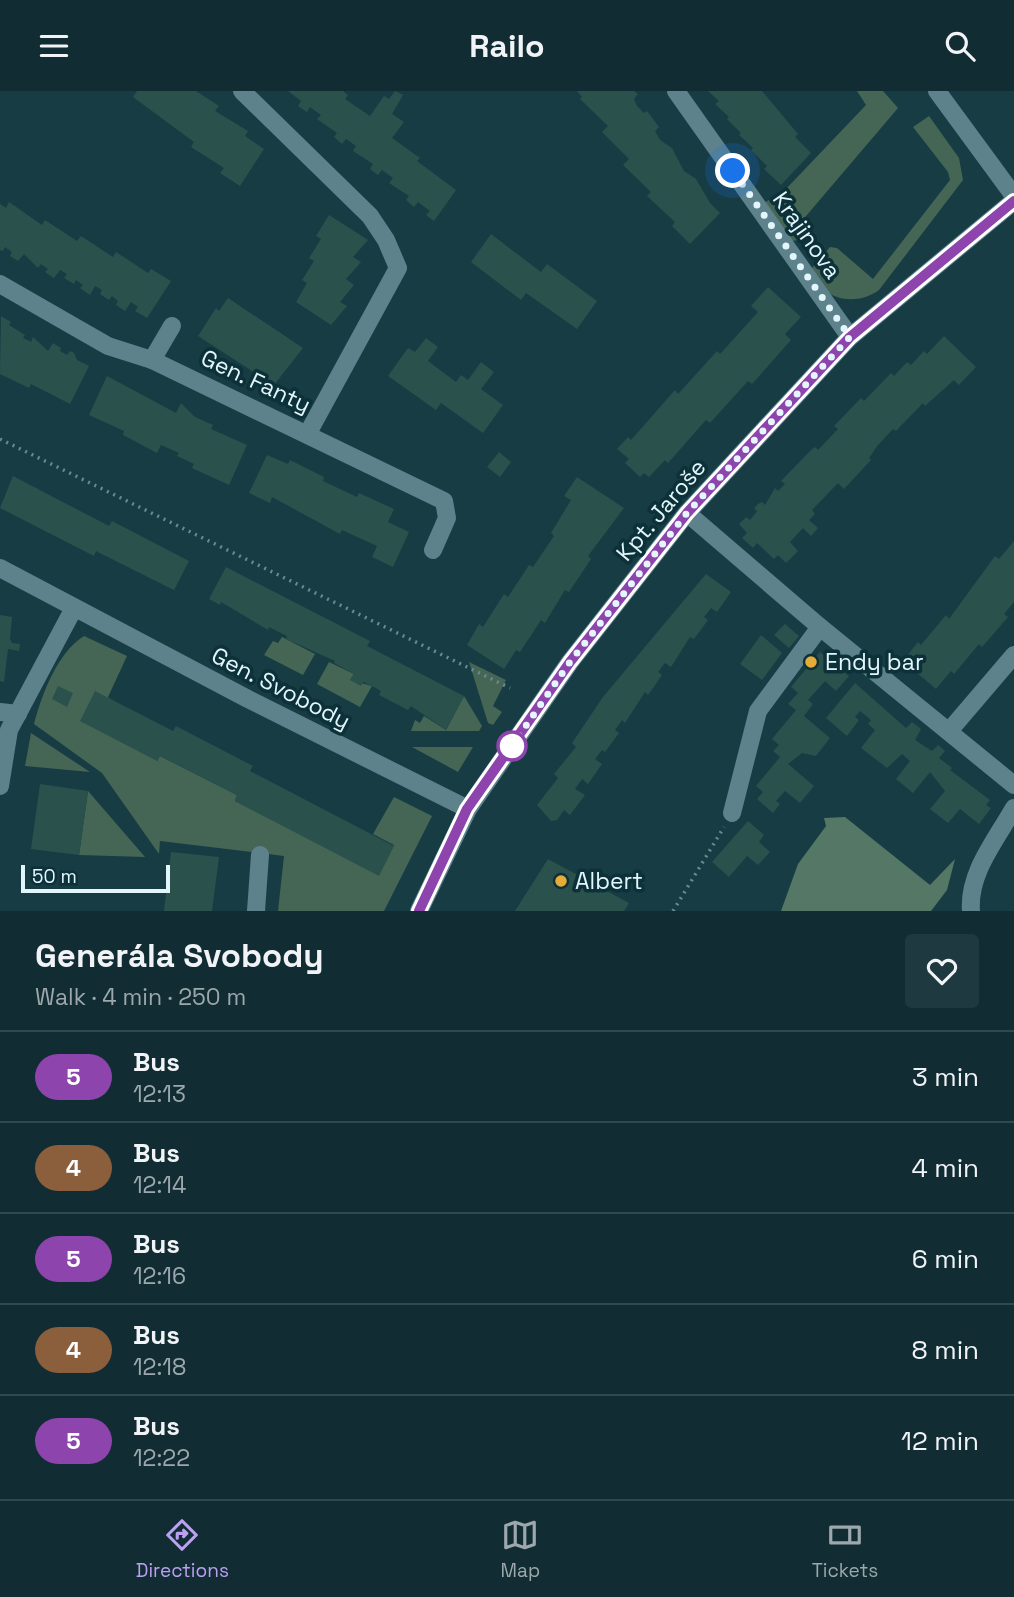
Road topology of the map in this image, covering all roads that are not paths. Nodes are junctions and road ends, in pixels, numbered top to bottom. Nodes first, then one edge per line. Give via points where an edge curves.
1 (242, 91) edge
2 (676, 91) edge
3 (937, 91) edge
4 (1014, 196) edge
5 (1014, 201) edge
6 (0, 284) edge
7 (172, 326) dead end
8 (850, 337) junction
9 (152, 360) junction
10 (308, 433) junction
11 (687, 513) junction
12 (433, 550) dead end
13 (0, 568) edge
14 (74, 608) junction
15 (820, 627) junction
16 (1014, 655) edge
17 (9, 713) edge
18 (950, 730) junction
19 (1014, 785) edge
20 (0, 786) edge
21 (1014, 808) edge
22 (467, 809) junction
23 (732, 813) road end
24 (260, 855) dead end
25 (257, 911) edge
26 (419, 911) edge
27 (971, 911) edge

1 - 10 street via 370,216 398,268
2 - 8 street, Krajinova
3 - 4 street
5 - 8 street, Kpt. Jaroše
6 - 9 street, Gen. Fanty via 108,346
7 - 9 street
8 - 11 street, Kpt. Jaroše
9 - 10 street, Gen. Fanty
10 - 12 street, Gen. Fanty via 444,501 447,518
11 - 15 street
11 - 22 street, Kpt. Jaroše via 570,662
13 - 14 street, Gen. Svobody
14 - 17 street
14 - 22 street, Gen. Svobody
15 - 18 street
15 - 23 street via 758,711
16 - 18 street
17 - 20 street
18 - 19 street
21 - 27 street via 974,877
22 - 26 street, Kpt. Jaroše
24 - 25 street

